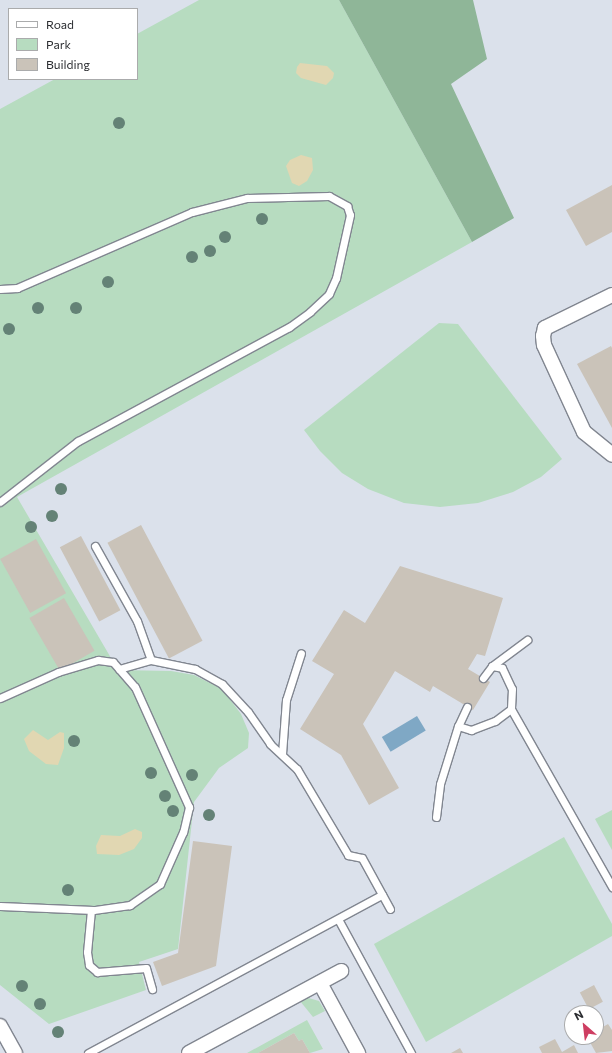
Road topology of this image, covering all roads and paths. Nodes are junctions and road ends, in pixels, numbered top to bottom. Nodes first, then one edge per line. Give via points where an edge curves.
1 (0, 289) edge
2 (612, 296) edge
3 (612, 455) edge
4 (0, 502) edge
5 (95, 546) dead end
6 (527, 640) dead end
7 (301, 653) dead end
8 (151, 660) junction
9 (492, 666) junction
10 (119, 669) junction
11 (483, 678) dead end
12 (0, 698) edge
13 (467, 706) dead end
14 (511, 709) junction
15 (458, 726) junction
16 (282, 754) junction
17 (436, 817) dead end
18 (612, 887) edge
19 (382, 895) junction
20 (0, 906) edge
21 (390, 908) dead end
22 (91, 910) junction
23 (338, 919) junction
24 (341, 971) dead end
25 (320, 983) junction
26 (152, 989) dead end
27 (0, 1026) edge
28 (15, 1053) edge
29 (88, 1053) edge
30 (189, 1053) edge
31 (358, 1053) edge
32 (411, 1053) edge

1 - 4 lane via 17,288 192,212 246,198 329,196 347,206 350,215 336,278 328,294 310,312 289,327 78,441
2 - 3 street via 545,328 543,336 544,345 584,432
5 - 8 lane via 137,621
6 - 9 lane
7 - 16 lane via 286,700
8 - 10 lane
8 - 16 lane via 195,669 222,684 248,712 270,744
9 - 11 lane
9 - 14 lane via 502,668 509,679 513,700
10 - 12 lane via 113,662 98,660 58,672
10 - 22 lane via 135,688 189,808 183,832 160,884 130,905
13 - 15 lane
14 - 15 lane via 495,721 481,727 471,730
14 - 18 lane
15 - 17 lane via 440,784
16 - 19 lane via 298,769 348,855 362,858
19 - 21 lane
19 - 23 lane
20 - 22 lane
22 - 26 lane via 87,952 89,965 97,972 146,968
23 - 29 lane
23 - 32 lane
24 - 25 street
25 - 30 street
25 - 31 street
27 - 28 street

